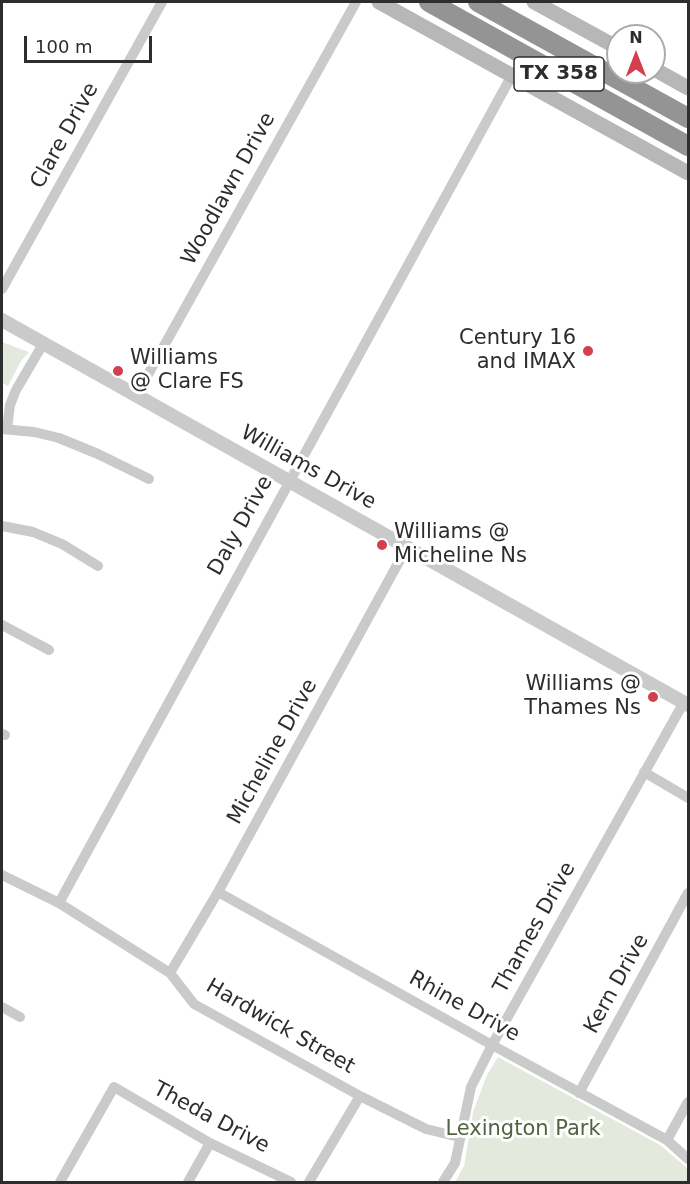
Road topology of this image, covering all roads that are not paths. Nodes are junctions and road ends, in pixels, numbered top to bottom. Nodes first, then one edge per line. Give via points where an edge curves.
1 (162, 2) edge
2 (356, 2) edge
3 (379, 2) edge
4 (429, 2) edge
5 (478, 2) edge
6 (534, 2) edge
7 (550, 5) edge
8 (606, 40) edge
9 (591, 63) junction
10 (512, 75) junction
11 (666, 76) edge
12 (688, 88) edge
13 (688, 106) edge
14 (688, 118) edge
15 (655, 127) junction
16 (688, 146) edge
17 (688, 151) edge
18 (688, 173) edge
19 (2, 289) edge
20 (2, 320) edge
21 (43, 344) junction
22 (136, 396) junction
23 (4, 429) edge
24 (149, 479) dead end
25 (288, 481) junction
26 (2, 526) edge
27 (408, 548) junction
28 (98, 566) dead end
29 (2, 625) edge
30 (49, 650) dead end
31 (686, 703) edge
32 (644, 772) junction
33 (688, 798) edge
34 (2, 875) edge
35 (218, 892) junction
36 (688, 893) edge
37 (59, 903) junction
38 (170, 973) junction
39 (2, 1006) edge
40 (20, 1017) dead end
41 (492, 1045) junction
42 (579, 1093) junction
43 (360, 1096) junction
44 (688, 1102) edge
45 (459, 1137) junction
46 (667, 1140) junction
47 (210, 1143) junction
48 (688, 1159) edge
49 (60, 1182) edge
50 (188, 1182) edge
51 (291, 1182) edge
52 (309, 1182) edge
53 (443, 1182) edge

1 - 19 street, Clare Drive
2 - 22 street, Woodlawn Drive
3 - 10 main road
4 - 15 highway, TX 358
5 - 9 highway, TX 358
6 - 7 main road
7 - 8 main road
9 - 13 highway
9 - 14 highway, TX 358
10 - 18 main road
10 - 25 street, Daly Drive
11 - 12 main road
15 - 16 highway, TX 358
15 - 17 highway
20 - 21 street, Williams Drive
21 - 22 street, Williams Drive
21 - 23 street via 16,390
22 - 25 street, Williams Drive
23 - 24 street via 59,438
25 - 27 street, Williams Drive
25 - 37 street, Daly Drive
26 - 28 street via 33,532
27 - 31 street, Williams Drive
27 - 35 street, Micheline Drive
29 - 30 street
31 - 32 street, Thames Drive
32 - 33 street
32 - 41 street, Thames Drive
34 - 37 street, Hardwick Street
35 - 38 street, Micheline Drive
35 - 41 street, Rhine Drive
36 - 42 street, Kern Drive
37 - 38 street, Hardwick Street
38 - 43 street, Hardwick Street via 194,1004
39 - 40 street
41 - 42 street, Rhine Drive
41 - 45 street, Thames Drive via 471,1087
42 - 46 street, Rhine Drive
43 - 45 street, Hardwick Street via 426,1129
43 - 52 street
44 - 46 street
45 - 53 street, Thames Drive via 455,1163
46 - 48 street, Rhine Drive
47 - 49 street, Theda Drive via 114,1087
47 - 50 street
47 - 51 street, Theda Drive

